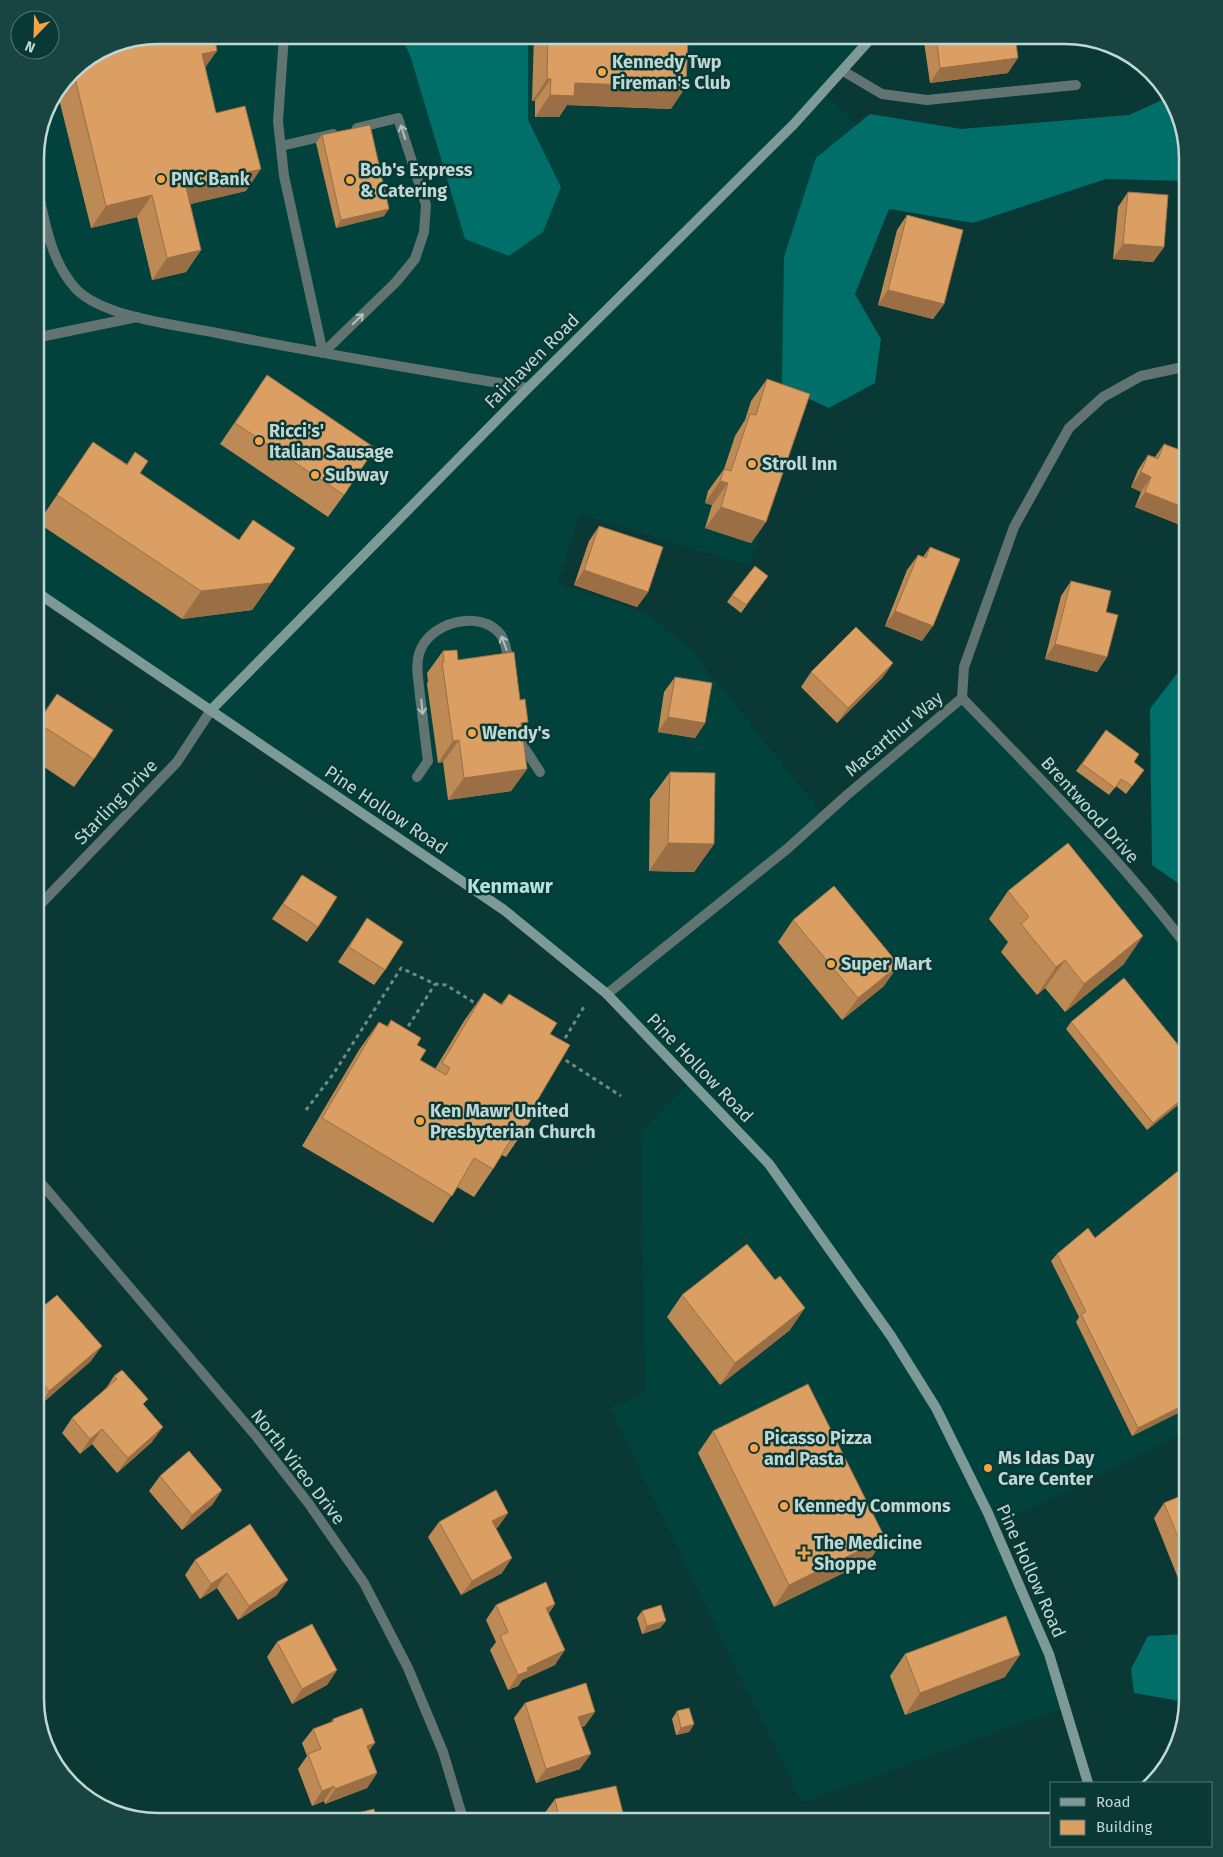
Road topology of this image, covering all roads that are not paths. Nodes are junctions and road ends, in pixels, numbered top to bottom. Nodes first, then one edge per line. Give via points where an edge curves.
1 (283, 44) edge
2 (866, 44) edge
3 (843, 71) junction
4 (1076, 85) dead end
5 (281, 146) junction
6 (44, 216) edge
7 (138, 317) junction
8 (44, 336) edge
9 (323, 353) junction
10 (1179, 368) edge
11 (528, 388) junction
12 (44, 597) edge
13 (510, 674) edge
14 (962, 698) junction
15 (211, 710) junction
16 (517, 722) edge
17 (540, 772) dead end
18 (417, 777) dead end
19 (44, 901) edge
20 (1179, 936) edge
21 (607, 994) junction
22 (44, 1187) edge
23 (1088, 1782) edge
24 (461, 1813) edge

1 - 5 street via 278,121
2 - 3 street, Fairhaven Road
3 - 4 street via 882,94 927,100
3 - 11 street, Fairhaven Road via 794,124
5 - 9 street via 284,176
9 -> 5 street via 396,282 415,259 424,232 426,205 398,118
6 - 7 street via 65,275 78,291 101,306
7 - 8 street
7 - 9 street
9 - 11 street
10 - 14 street, Macarthur Way via 1141,376 1103,397 1069,428 1014,527 964,667
11 - 15 street, Fairhaven Road
12 - 15 street, Pine Hollow Road
13 -> 18 street via 506,645 502,636 490,627 469,621 454,622 428,636 422,644 417,664 428,761
14 - 20 street, Brentwood Drive via 1070,809
14 - 21 street, Macarthur Way via 787,849
15 - 19 street, Starling Drive via 177,762
15 - 21 street, Pine Hollow Road via 504,910
16 - 17 street via 520,741
21 - 23 street, Pine Hollow Road via 769,1164 890,1336 936,1408 988,1513 1049,1654
22 - 24 street, North Vireo Drive via 256,1436 359,1576 408,1668 443,1752

